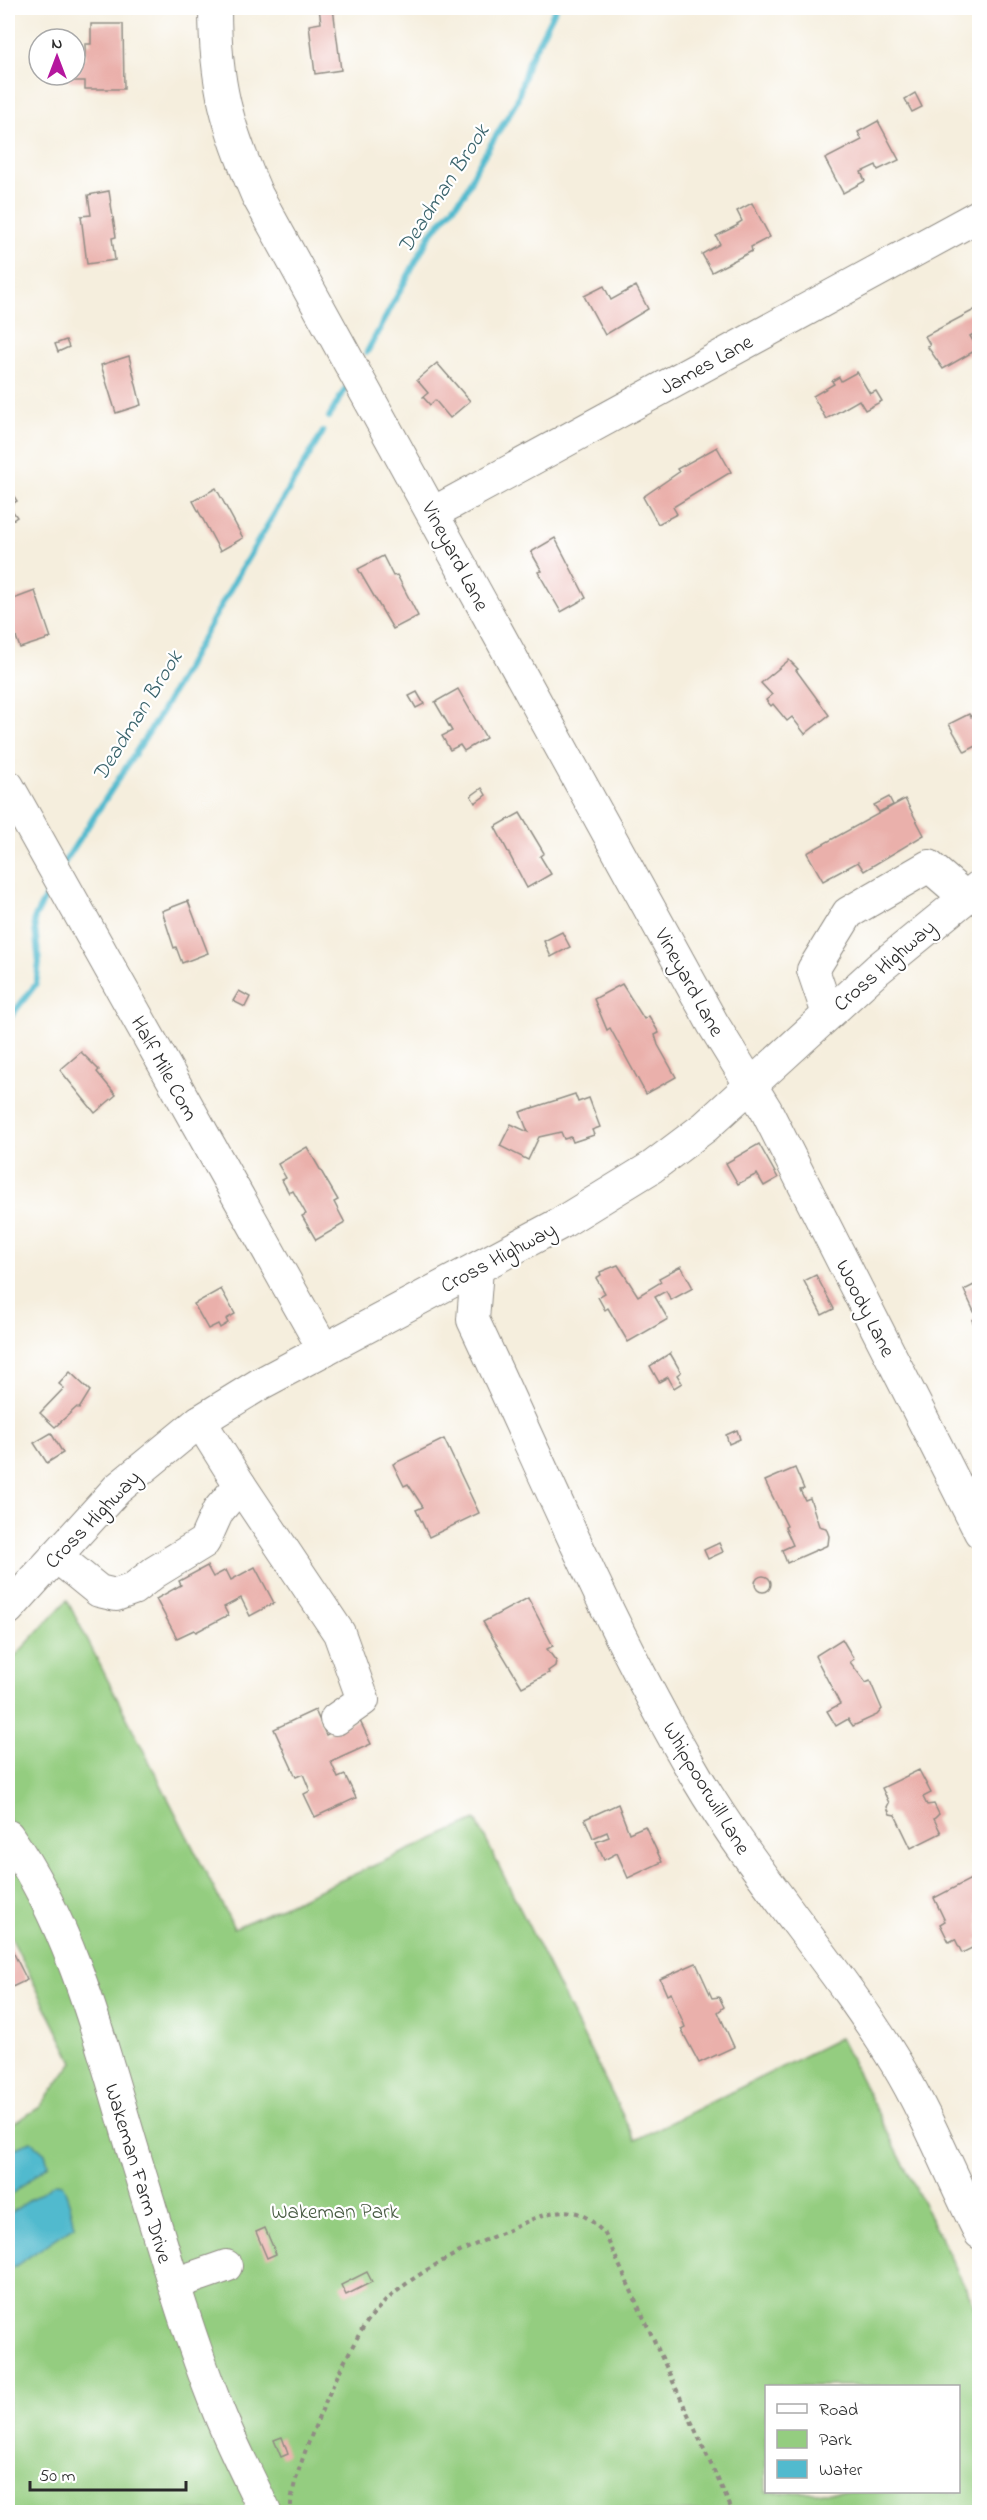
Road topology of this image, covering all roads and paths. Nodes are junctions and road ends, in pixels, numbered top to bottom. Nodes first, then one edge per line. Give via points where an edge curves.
1 (215, 8) edge
2 (980, 214) edge
3 (433, 513) junction
4 (8, 786) edge
5 (972, 892) edge
6 (828, 1014) junction
7 (750, 1086) junction
8 (477, 1269) junction
9 (435, 1291) junction
10 (473, 1320) junction
11 (324, 1350) junction
12 (200, 1421) junction
13 (240, 1485) junction
14 (980, 1532) edge
15 (56, 1556) junction
16 (8, 1609) edge
17 (336, 1719) dead end
18 (8, 1836) edge
19 (980, 2233) edge
20 (226, 2266) dead end
21 (174, 2284) junction
22 (265, 2512) edge
23 (292, 2512) edge
24 (733, 2512) edge

1 - 3 street, Vineyard Lane via 220,90 240,156 288,255
2 - 3 street, James Lane
3 - 7 street, Vineyard Lane
4 - 11 street, Half Mile Com
5 - 6 street, Cross Highway
5 - 6 street via 929,866 848,913 813,970
6 - 7 street, Cross Highway
7 - 8 street, Cross Highway via 645,1172
7 - 14 street, Woody Lane via 766,1110
8 - 9 street, Cross Highway
8 - 10 street, Whippoorwill Lane
9 - 10 street, Whippoorwill Lane
9 - 11 street, Cross Highway
10 - 19 street, Whippoorwill Lane via 626,1645 687,1759 729,1828 834,1969 897,2065
11 - 12 street, Cross Highway
12 - 13 street
12 - 15 street, Cross Highway via 117,1489
13 - 15 street via 218,1511 204,1542 133,1590 116,1595 99,1591
13 - 17 street via 339,1633 363,1700
15 - 16 street, Cross Highway
18 - 21 street, Wakeman Farm Drive via 51,1914 82,1985
20 - 21 street
21 - 22 street, Wakeman Farm Drive via 216,2406
23 - 24 path via 293,2486 302,2462 346,2358 370,2318 406,2285 456,2252 545,2214 571,2211 589,2218 605,2234

